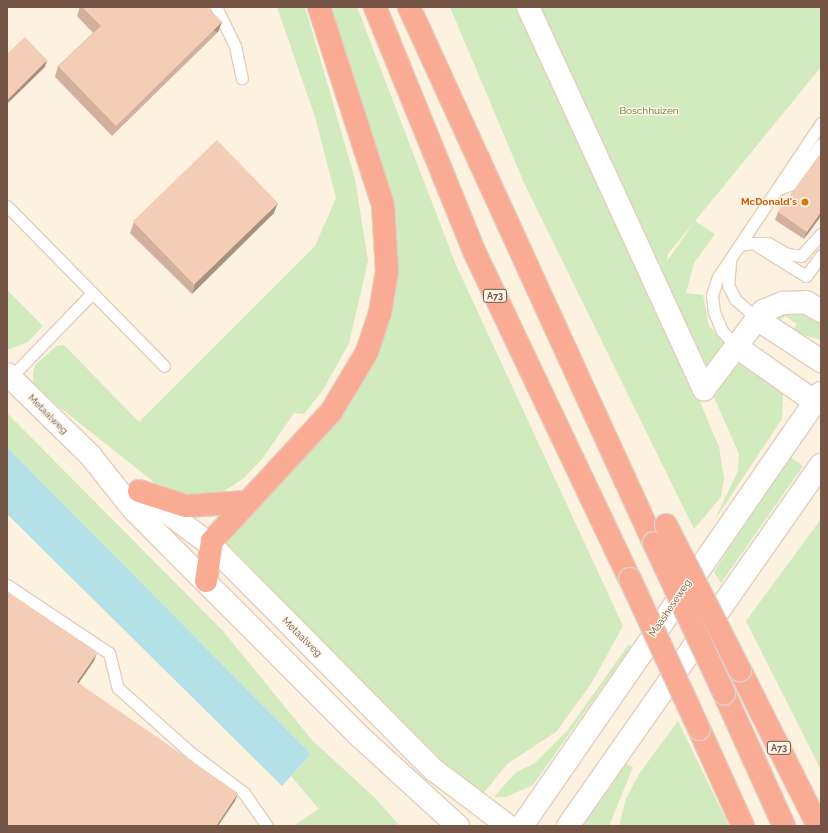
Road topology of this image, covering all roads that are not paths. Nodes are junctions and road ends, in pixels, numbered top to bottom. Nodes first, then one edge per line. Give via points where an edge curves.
1 (216, 7) edge
2 (320, 7) edge
3 (375, 7) edge
4 (409, 7) edge
5 (528, 7) edge
6 (242, 78) dead end
7 (821, 123) edge
8 (821, 144) edge
9 (776, 190) junction
10 (7, 206) edge
11 (821, 234) edge
12 (753, 243) junction
13 (740, 245) junction
14 (821, 255) edge
15 (731, 258) junction
16 (92, 293) junction
17 (821, 311) edge
18 (758, 319) junction
19 (737, 348) junction
20 (821, 361) edge
21 (164, 366) dead end
22 (9, 376) edge
23 (819, 400) edge
24 (90, 455) junction
25 (821, 464) edge
26 (139, 491) junction
27 (246, 502) junction
28 (660, 534) junction
29 (211, 545) junction
30 (206, 581) junction
31 (7, 585) edge
32 (267, 826) edge
33 (458, 826) edge
34 (508, 826) edge
35 (522, 826) edge
36 (568, 826) edge
37 (743, 826) edge
38 (784, 826) edge
39 (818, 826) edge

1 - 6 lane via 240,59
2 - 27 highway via 378,186 387,238 386,272 378,320 367,352 350,385 314,434
3 - 37 highway, A73, bridge via 474,251 630,579
4 - 28 highway, A73 via 630,492
5 - 19 street via 704,389
7 - 9 lane
8 - 9 lane via 792,184
9 - 13 lane
10 - 16 lane
11 - 12 lane via 801,256 787,254 768,243
12 - 13 lane
12 - 14 lane via 806,276
13 - 15 lane
15 - 18 lane via 728,285 735,299
15 - 19 lane via 718,277 712,295 714,312 722,331
16 - 21 lane
16 - 22 lane
17 - 18 street via 806,302 783,302 763,311
18 - 19 street
18 - 20 street
19 - 23 street
22 - 24 street, Metaalweg
23 - 35 street, Maasheseweg via 728,523
24 - 26 street, Metaalweg
24 - 30 street, Metaalweg via 133,509
25 - 36 street
26 - 27 highway via 186,506
26 - 29 street, Metaalweg
27 - 29 highway
28 - 38 highway, A73, bridge via 724,693
28 - 39 highway, A73, bridge via 740,670
29 - 30 highway
29 - 34 street, Metaalweg via 434,770
30 - 33 street, Metaalweg via 356,734
31 - 32 lane via 109,653 118,688 191,753 244,793

